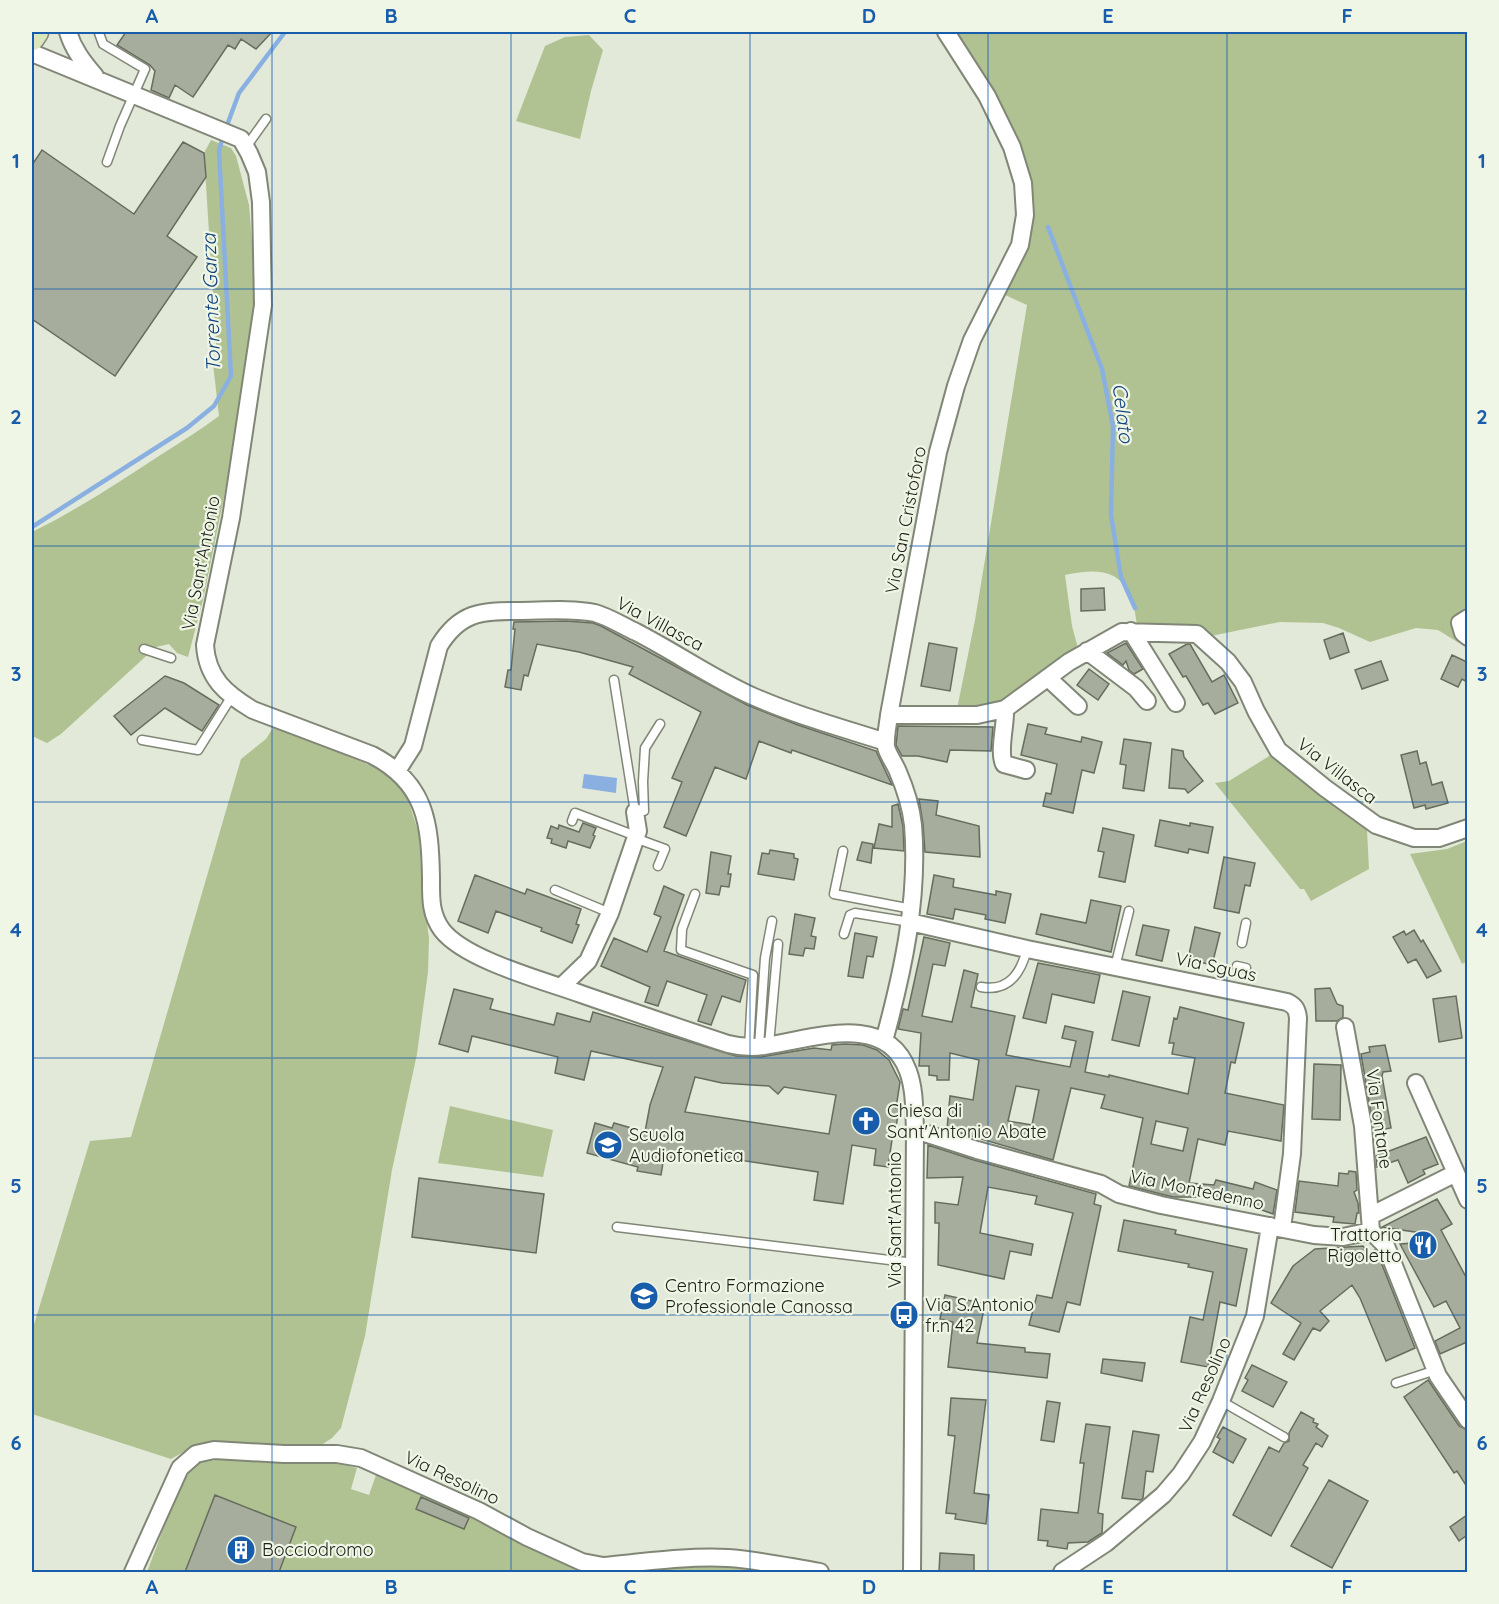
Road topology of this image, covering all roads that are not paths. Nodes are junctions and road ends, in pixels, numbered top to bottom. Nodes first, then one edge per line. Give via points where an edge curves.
1 (36, 32) edge
2 (68, 32) edge
3 (100, 32) edge
4 (946, 32) edge
5 (32, 38) edge
6 (32, 53) edge
7 (97, 79) junction
8 (134, 94) junction
9 (266, 119) dead end
10 (243, 143) junction
11 (107, 162) dead end
12 (1467, 618) edge
13 (1131, 632) junction
14 (1467, 637) edge
15 (144, 649) dead end
16 (1088, 651) junction
17 (171, 658) dead end
18 (1048, 678) junction
19 (614, 680) dead end
20 (232, 696) junction
21 (1147, 701) dead end
22 (1176, 703) dead end
23 (1078, 706) dead end
24 (1005, 708) junction
25 (889, 715) junction
26 (660, 724) dead end
27 (142, 740) dead end
28 (886, 742) junction
29 (1026, 770) dead end
30 (397, 771) junction
31 (640, 812) junction
32 (572, 821) dead end
33 (1467, 828) edge
34 (636, 835) junction
35 (843, 851) dead end
36 (658, 866) dead end
37 (555, 890) dead end
38 (695, 894) dead end
39 (1129, 911) dead end
40 (610, 913) junction
41 (911, 915) junction
42 (772, 921) dead end
43 (1246, 923) dead end
44 (844, 934) dead end
45 (1242, 943) dead end
46 (778, 944) dead end
47 (1027, 949) junction
48 (588, 961) junction
49 (1237, 966) dead end
50 (1115, 967) junction
51 (1246, 969) dead end
52 (561, 987) junction
53 (981, 987) dead end
54 (588, 996) junction
55 (1345, 1027) dead end
56 (884, 1041) junction
57 (759, 1046) junction
58 (1416, 1083) dead end
59 (915, 1131) junction
60 (1456, 1173) junction
61 (1467, 1200) edge
62 (1371, 1224) junction
63 (617, 1227) dead end
64 (1276, 1227) junction
65 (910, 1253) junction
66 (1436, 1370) junction
67 (1396, 1383) dead end
68 (1221, 1401) junction
69 (1467, 1420) edge
70 (1284, 1437) dead end
71 (133, 1572) edge
72 (820, 1572) edge
73 (912, 1572) edge
74 (1062, 1572) edge

1 - 5 main road
2 - 7 street via 82,62
3 - 8 lane via 104,44 145,69
4 - 25 street, Via San Cristoforo via 987,96 1012,147 1023,183 1025,215 1020,245 972,340 938,452
6 - 7 street
7 - 8 street
8 - 10 street
8 - 11 lane
9 - 10 lane
10 - 20 street, Via Sant'Antonio via 257,172 261,202 263,305 231,518 205,645 207,662 217,683
12 - 14 street via 1460,623
13 - 16 street, Via Villasca via 1122,632
13 - 22 street
13 - 33 street, Via Villasca via 1197,634 1228,662 1243,682 1278,750 1376,825 1414,838 1439,838
15 - 17 lane
16 - 18 street, Via Villasca
16 - 21 street
18 - 23 street
18 - 24 street, Via Villasca
19 - 31 lane
20 - 27 lane via 198,750
20 - 30 street, Via Sant'Antonio via 253,710 372,754
24 - 25 street, Via Villasca via 977,715
24 - 29 street via 1001,757 1004,764
25 - 28 street, Via San Cristoforo
26 - 31 lane via 645,748
28 - 30 street, Via Villasca via 770,704 600,615 577,611 492,611 462,620 443,639 413,746
28 - 41 street, Via San Cristoforo via 913,823
30 - 52 street, Via Sant'Antonio via 425,815 430,839 432,910 442,929 465,950
31 - 34 street
32 - 34 lane via 575,813
34 - 36 lane via 665,849
34 - 40 street
35 - 41 lane via 834,894
37 - 40 lane
38 - 57 lane via 682,928 681,950 753,975
39 - 50 lane
40 - 48 street
41 - 44 lane via 855,913 850,915
41 - 47 street, Via Sguas
41 - 56 street, Via San Cristoforo via 898,990
42 - 57 lane via 765,958
43 - 45 lane
46 - 57 lane
47 - 50 street, Via Sguas
47 - 53 lane via 1019,971 1006,985 996,989
48 - 52 street
48 - 54 street
49 - 51 lane
50 - 64 street, Via Sguas via 1287,1002 1297,1011 1292,1154
52 - 54 street, Via Sant'Antonio
54 - 57 street, Via Sant'Antonio via 728,1044
55 - 62 street, Via Fontane via 1363,1126
56 - 57 street, Via Sant'Antonio via 834,1033
56 - 59 street, Via Sant'Antonio via 903,1059 908,1070
58 - 60 street
59 - 64 street, Via Montedenno via 1101,1184 1130,1197
59 - 65 street, Via Sant'Antonio
60 - 61 street
60 - 62 street
62 - 64 street, Via Montedenno via 1343,1237
62 - 66 street via 1386,1246
63 - 65 lane
64 - 68 street, Via Resolino via 1255,1316
65 - 73 street, Via Sant'Antonio
66 - 67 lane
66 - 69 street
68 - 70 lane
68 - 74 street, Via Resolino via 1202,1442 1163,1495
71 - 72 street, Via Resolino via 180,1468 196,1454 214,1450 361,1458 591,1564 728,1558

